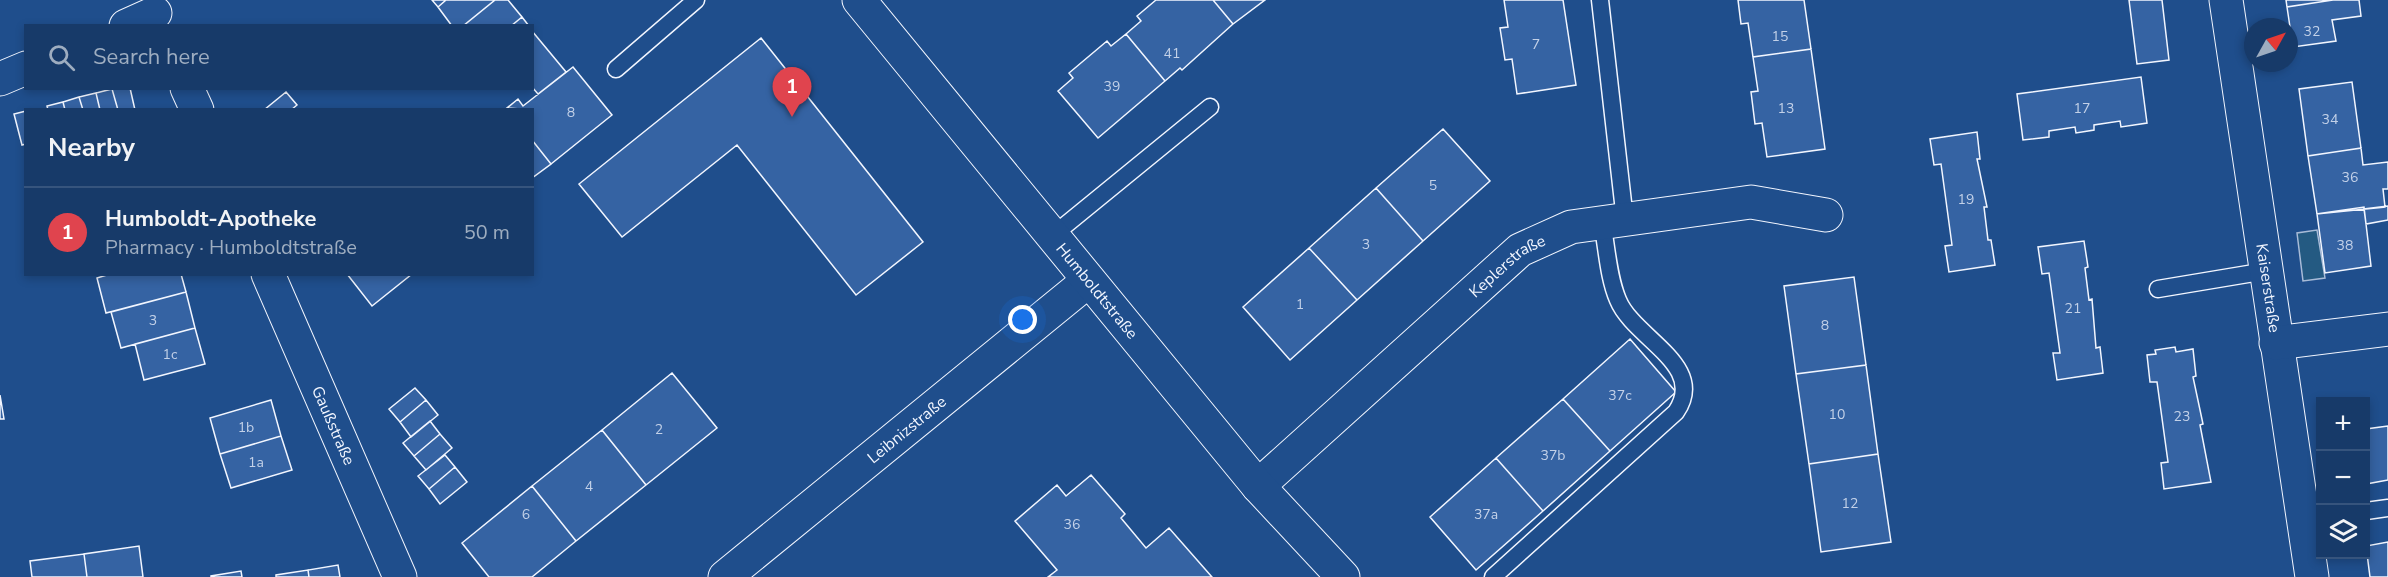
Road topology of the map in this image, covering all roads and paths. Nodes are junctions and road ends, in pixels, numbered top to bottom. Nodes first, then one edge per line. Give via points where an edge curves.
1 (696, 0) edge
2 (1600, 0) edge
3 (2226, 0) edge
4 (871, 4) edge
5 (24, 69) edge
6 (616, 69) dead end
7 (0, 79) edge
8 (188, 90) edge
9 (1210, 107) dead end
10 (195, 108) edge
11 (1826, 214) dead end
12 (1614, 221) junction
13 (1052, 236) junction
14 (2266, 271) junction
15 (269, 276) edge
16 (1088, 281) junction
17 (2158, 289) dead end
18 (2388, 329) edge
19 (2276, 343) junction
20 (1258, 486) junction
21 (2388, 508) edge
22 (2370, 510) edge
23 (2312, 519) edge
24 (400, 577) edge
25 (725, 577) edge
26 (1343, 577) edge
27 (1493, 577) edge
28 (2312, 577) edge

1 - 6 lane
2 - 12 lane
3 - 14 street, Kaiserstraße
4 - 13 street, Humboldtstraße
5 - 7 street
8 - 10 street
9 - 13 lane
11 - 12 street, Keplerstraße via 1751,202
12 - 20 street, Keplerstraße via 1572,227 1520,249
12 - 27 lane via 1618,303 1680,371 1686,389 1684,400 1676,412
13 - 16 street, Humboldtstraße
14 - 17 lane
14 - 19 street, Kaiserstraße
15 - 24 street, Gaußstraße
16 - 20 street, Humboldtstraße
16 - 25 street, Leibnizstraße
18 - 19 street
19 - 23 street, Kaiserstraße
20 - 26 street, Humboldtstraße
21 - 22 lane
23 - 28 street, Kaiserstraße

